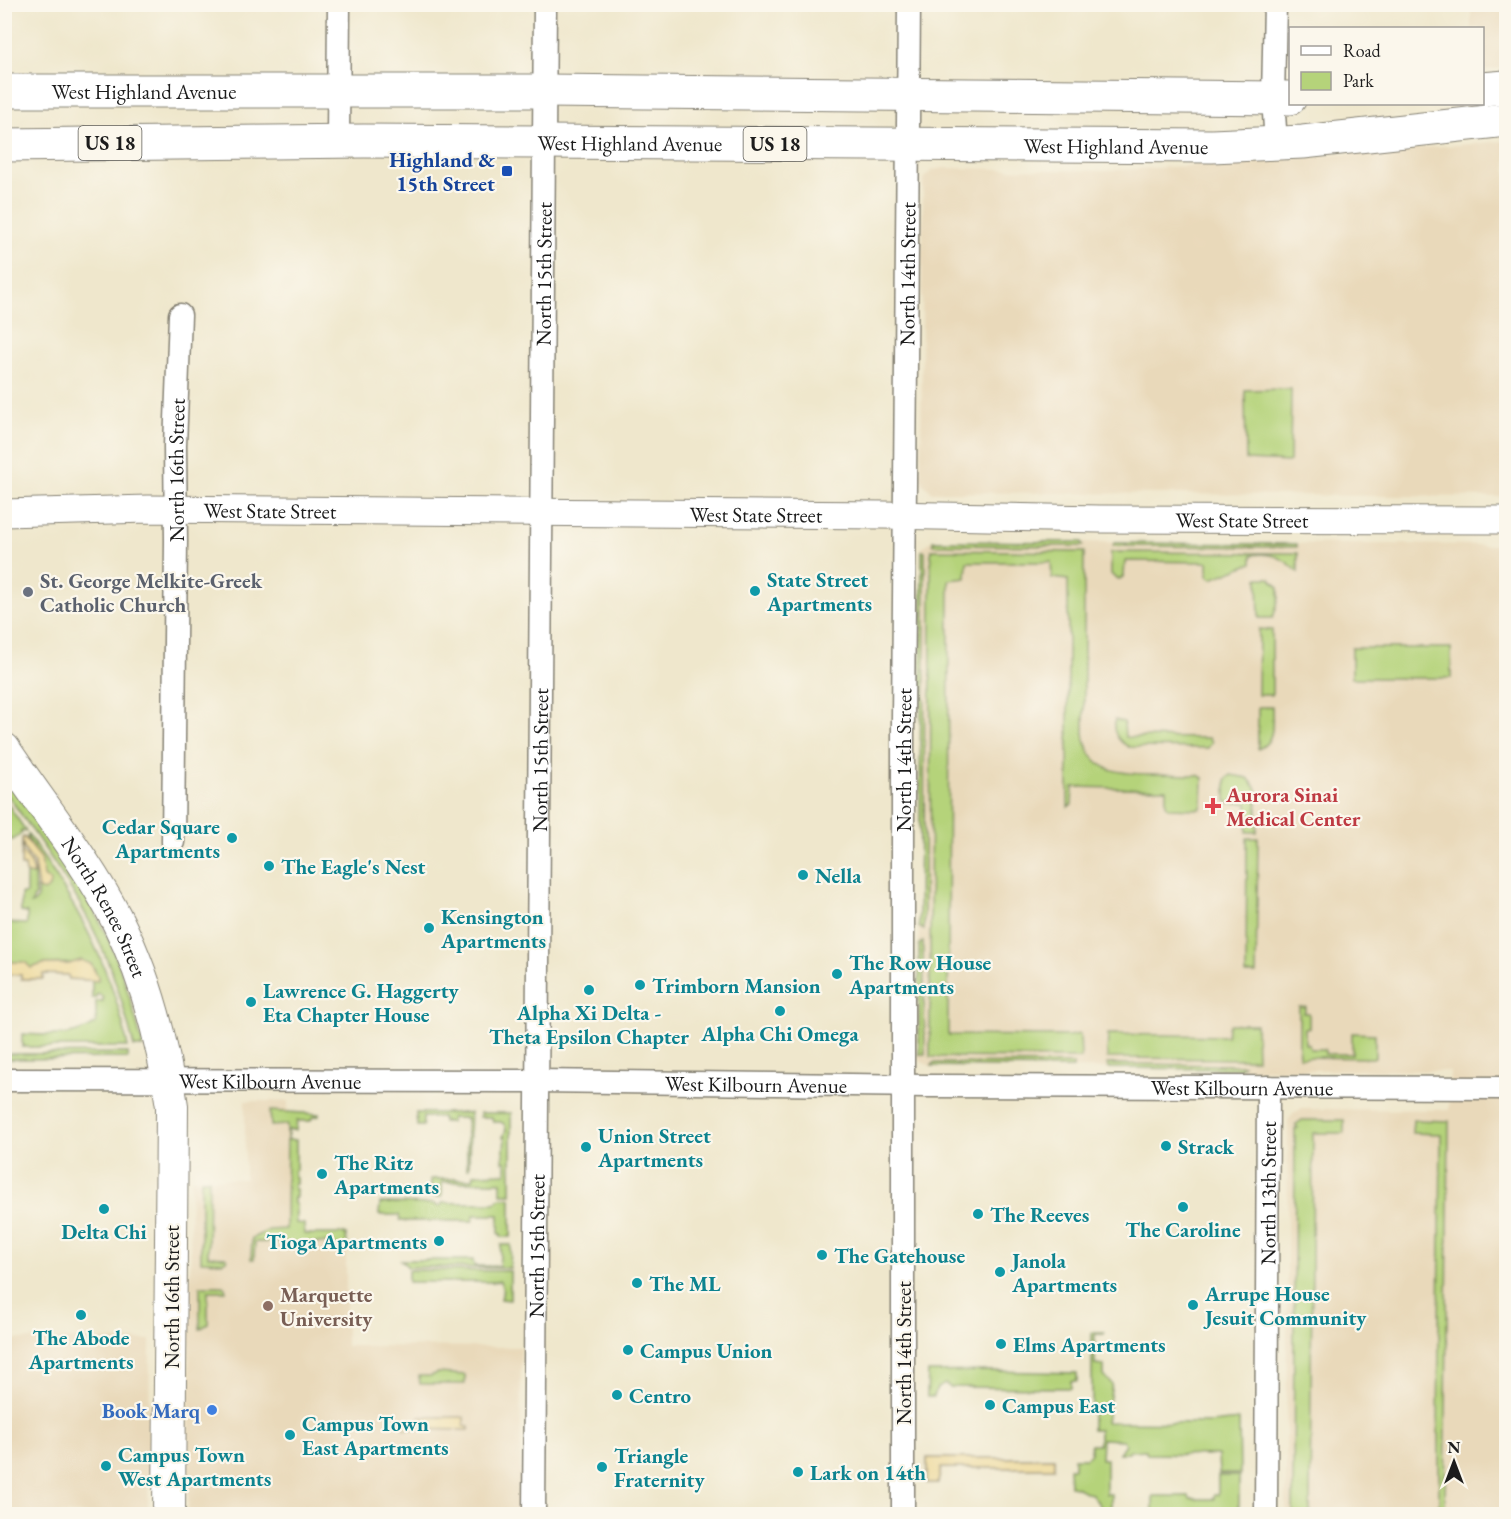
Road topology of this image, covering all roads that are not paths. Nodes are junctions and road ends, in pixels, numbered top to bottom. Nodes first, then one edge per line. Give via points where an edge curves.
1 (339, 4) edge
2 (545, 4) edge
3 (909, 4) edge
4 (1275, 4) edge
5 (1506, 87) edge
6 (1484, 89) edge
7 (4, 91) edge
8 (338, 91) junction
9 (544, 91) junction
10 (908, 95) junction
11 (1282, 98) edge
12 (1506, 120) edge
13 (338, 141) junction
14 (543, 142) junction
15 (1276, 144) junction
16 (4, 145) edge
17 (908, 145) junction
18 (180, 315) dead end
19 (176, 510) junction
20 (4, 513) edge
21 (541, 513) junction
22 (906, 516) junction
23 (1506, 520) edge
24 (4, 749) edge
25 (173, 842) dead end
26 (4, 1080) edge
27 (168, 1080) junction
28 (538, 1081) junction
29 (903, 1085) junction
30 (1268, 1087) junction
31 (1506, 1088) edge
32 (169, 1515) edge
33 (534, 1515) edge
34 (903, 1515) edge
35 (1266, 1515) edge

1 - 8 street
2 - 9 street, North 15th Street
3 - 10 street, North 14th Street
4 - 11 street
5 - 6 main road
7 - 8 main road, West Highland Avenue
8 - 9 main road, West Highland Avenue
8 - 13 street
9 - 10 main road, West Highland Avenue
9 - 14 street, North 15th Street
10 - 11 main road, West Highland Avenue
10 - 17 street, North 14th Street
11 - 15 street
12 - 15 main road, West Highland Avenue / US 18
13 - 14 main road, West Highland Avenue / US 18
13 - 16 main road, West Highland Avenue / US 18
14 - 17 main road, West Highland Avenue / US 18
14 - 21 street, North 15th Street
15 - 17 main road, West Highland Avenue / US 18
17 - 22 street, North 14th Street
18 - 19 street, North 16th Street
19 - 20 street, West State Street
19 - 21 street, West State Street
19 - 25 street, North 16th Street
21 - 22 street, West State Street
21 - 28 street, North 15th Street
22 - 23 street, West State Street
22 - 29 street, North 14th Street
24 - 27 main road, North Renee Street via 77,855 131,949 148,998
26 - 27 street, West Kilbourn Avenue
27 - 28 street, West Kilbourn Avenue
27 - 32 main road, North 16th Street via 172,1106
28 - 29 street, West Kilbourn Avenue
28 - 33 street, North 15th Street
29 - 30 street, West Kilbourn Avenue
29 - 34 street, North 14th Street
30 - 31 street, West Kilbourn Avenue
30 - 35 street, North 13th Street

